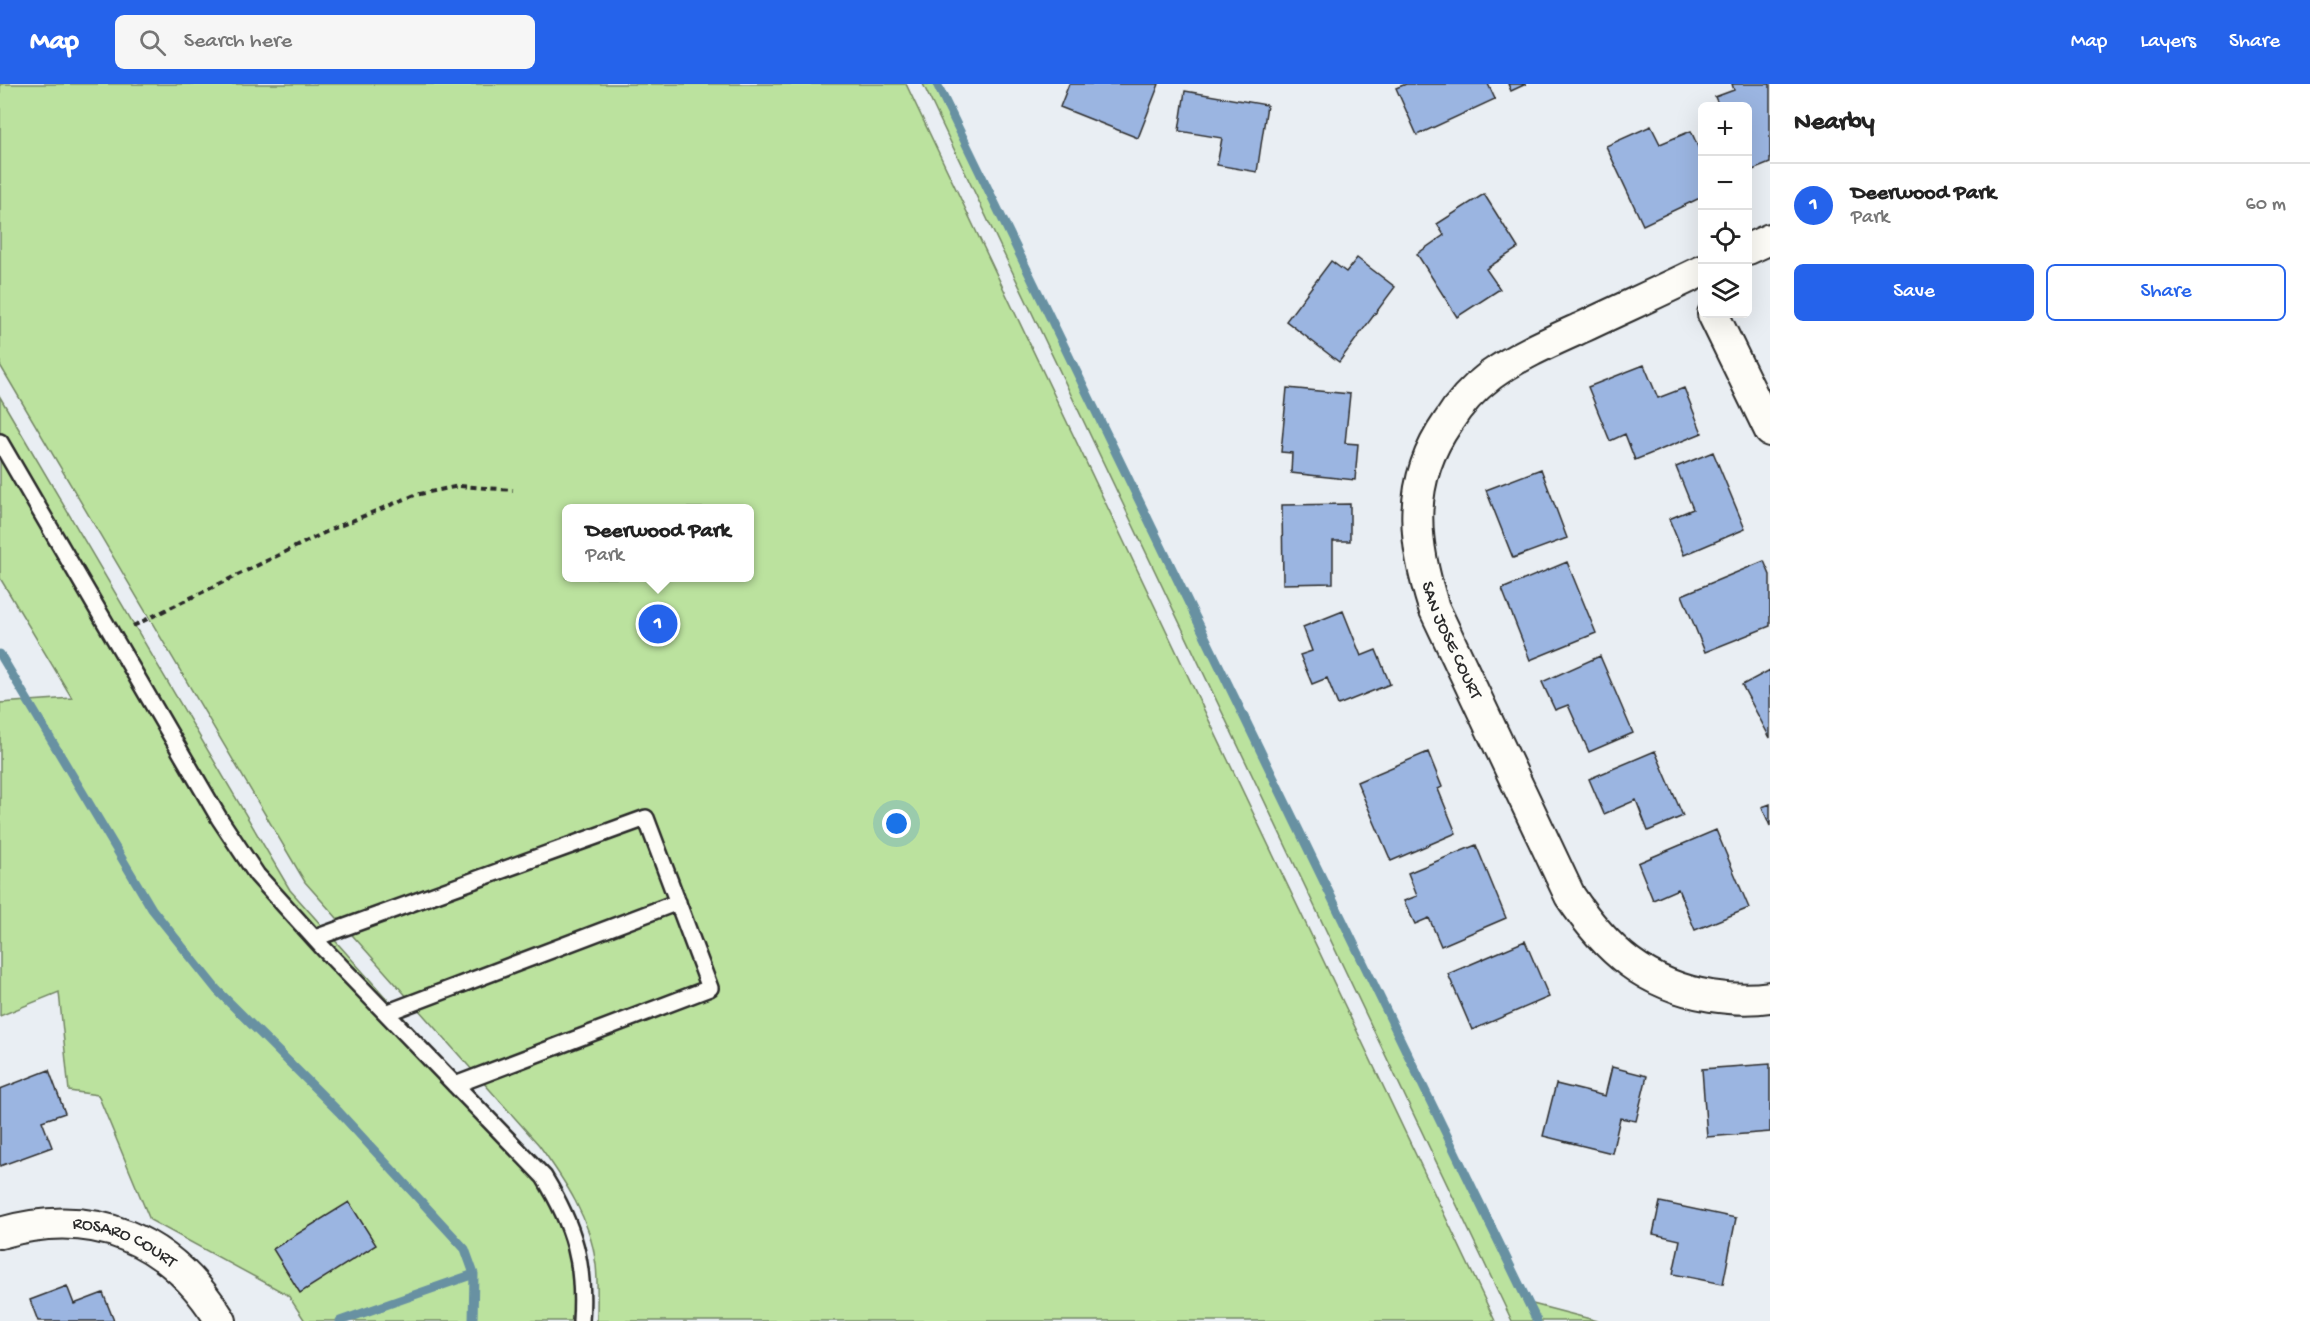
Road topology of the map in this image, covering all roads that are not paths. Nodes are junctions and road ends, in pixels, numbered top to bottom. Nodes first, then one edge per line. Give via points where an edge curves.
1 (1770, 239) edge
2 (1752, 247) edge
3 (1698, 280) edge
4 (1715, 318) edge
5 (1770, 431) edge
6 (0, 442) edge
7 (678, 902) junction
8 (315, 938) junction
9 (1770, 997) edge
10 (386, 1012) junction
11 (455, 1085) junction
12 (0, 1233) edge
13 (221, 1321) edge
14 (581, 1321) edge

1 - 2 street
3 - 9 street, SAN JOSE COURT via 1523,355 1490,376 1460,403 1423,469 1417,498 1417,534 1422,571 1434,608 1570,896 1585,918 1619,956 1660,981 1690,992 1726,998
4 - 5 street
6 - 8 lane via 219,818 257,876
7 - 8 lane via 646,818
7 - 10 lane
7 - 11 lane via 710,988
8 - 10 lane
10 - 11 lane
11 - 14 lane via 544,1177 563,1208 580,1266
12 - 13 street, ROSARO COURT via 29,1225 67,1223 108,1229 146,1245 178,1267

